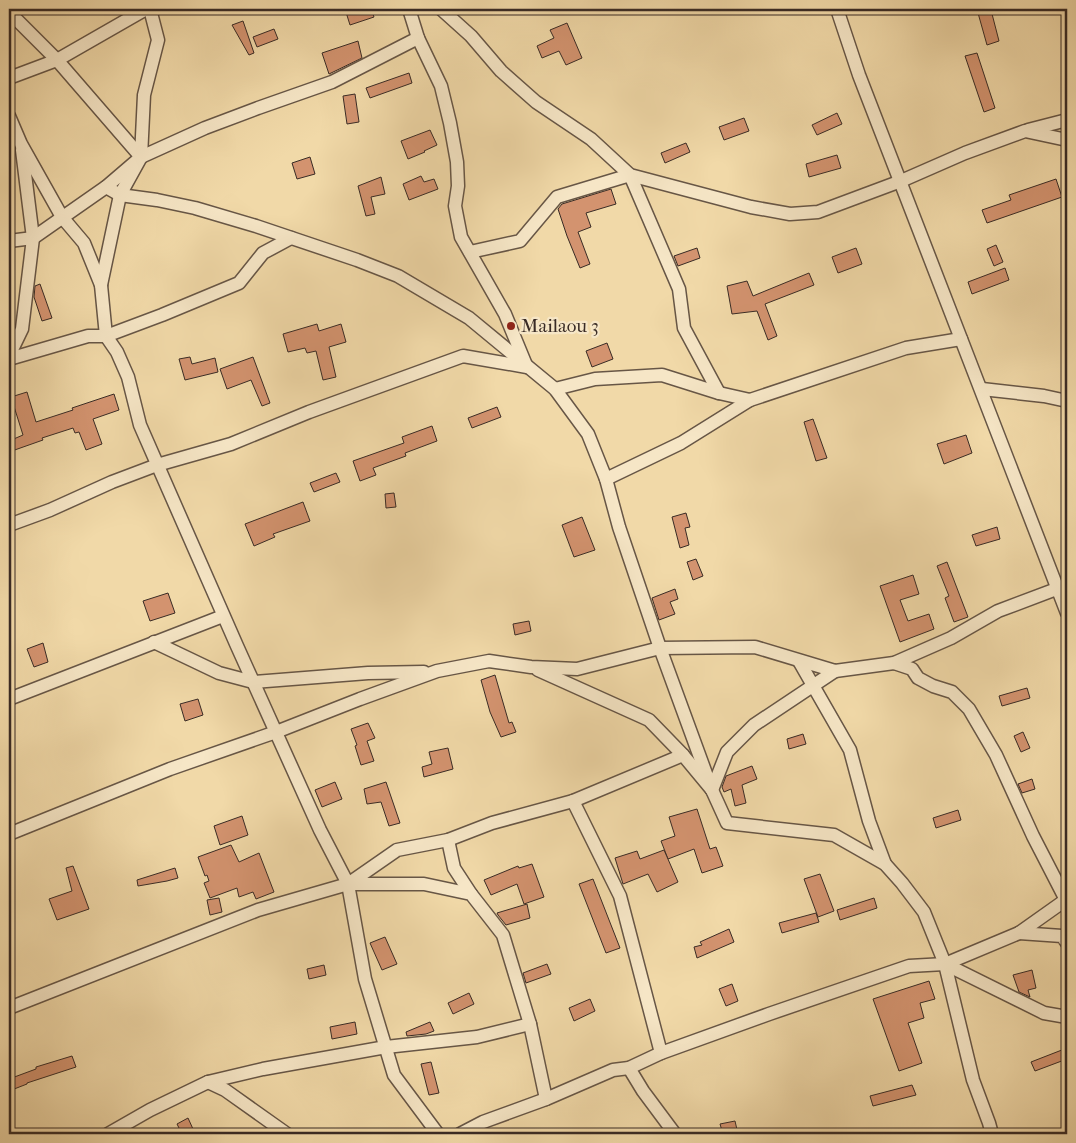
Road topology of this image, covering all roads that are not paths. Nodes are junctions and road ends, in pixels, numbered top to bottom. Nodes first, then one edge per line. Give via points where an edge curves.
1 (148, 9) edge
2 (409, 9) edge
3 (441, 9) edge
4 (837, 9) edge
5 (9, 12) edge
6 (418, 38) junction
7 (57, 60) junction
8 (9, 78) edge
9 (9, 116) edge
10 (1067, 120) edge
11 (1025, 131) junction
12 (1067, 140) edge
13 (21, 144) junction
14 (141, 158) junction
15 (630, 174) junction
16 (901, 181) junction
17 (106, 188) junction
18 (120, 195) junction
19 (62, 217) junction
20 (33, 238) junction
21 (292, 238) junction
22 (9, 240) edge
23 (470, 252) junction
24 (101, 285) junction
25 (106, 336) junction
26 (961, 339) junction
27 (9, 357) edge
28 (527, 367) junction
29 (555, 389) junction
30 (982, 389) junction
31 (719, 393) junction
32 (750, 400) junction
33 (1067, 401) edge
34 (157, 465) junction
35 (606, 479) junction
36 (9, 526) edge
37 (1063, 587) edge
38 (1067, 613) edge
39 (223, 616) junction
40 (154, 642) junction
41 (660, 648) junction
42 (799, 661) junction
43 (894, 663) junction
44 (531, 667) junction
45 (437, 671) junction
46 (835, 671) junction
47 (253, 682) junction
48 (812, 686) junction
49 (9, 699) edge
50 (276, 732) junction
51 (683, 755) junction
52 (712, 790) junction
53 (573, 801) junction
54 (9, 834) edge
55 (448, 840) junction
56 (885, 864) junction
57 (348, 884) junction
58 (471, 894) junction
59 (1067, 899) edge
60 (1019, 933) junction
61 (1067, 943) edge
62 (945, 964) junction
63 (9, 1008) edge
64 (1067, 1017) edge
65 (530, 1024) junction
66 (386, 1046) junction
67 (661, 1053) junction
68 (629, 1068) junction
69 (208, 1082) junction
70 (546, 1099) junction
71 (108, 1134) edge
72 (287, 1134) edge
73 (438, 1134) edge
74 (460, 1134) edge
75 (675, 1134) edge
76 (992, 1134) edge

1 - 7 street
1 - 14 street via 158,40 144,96
2 - 6 street
3 - 15 street via 471,36 500,71 536,102 591,139
4 - 16 street
5 - 7 street
6 - 14 street via 332,82 205,128
6 - 23 street via 441,86 457,162 455,206 462,238
7 - 8 street
7 - 14 street
9 - 13 street
10 - 11 street
11 - 12 street
11 - 16 street
13 - 19 street
13 - 20 street
14 - 17 street
14 - 18 street
15 - 16 street via 751,207 790,214 818,212
15 - 23 street via 557,197 520,241
15 - 31 street via 679,288 684,328
16 - 26 street
17 - 18 street
17 - 19 street
18 - 21 street via 195,208
18 - 24 street
19 - 20 street
19 - 24 street via 84,244
20 - 22 street
20 - 27 street via 22,329
21 - 25 street via 263,253 239,283
21 - 28 street via 398,276 469,318
23 - 28 street via 506,314
24 - 25 street
25 - 27 street via 88,336
25 - 34 street via 128,378 140,425
26 - 30 street
26 - 32 street via 906,348
28 - 29 street
28 - 34 street via 463,356 231,444
29 - 31 street via 595,379 662,375
29 - 35 street via 588,434
30 - 33 street
30 - 37 street
31 - 32 street
32 - 35 street via 681,443
34 - 36 street
34 - 39 street
35 - 41 street via 618,527
37 - 38 street
37 - 43 street via 998,611 950,638
39 - 40 street
39 - 47 street
40 - 47 street via 219,673
40 - 49 street
41 - 42 street via 756,647
41 - 44 street via 577,669
41 - 52 street
42 - 46 street
42 - 48 street
43 - 46 street
43 - 59 street via 912,669 918,678 933,686 952,692 969,709 996,755 1033,836
44 - 45 street via 490,661
44 - 51 street via 648,720
45 - 47 street
45 - 50 street
46 - 48 street
47 - 50 street
48 - 52 street via 754,725 727,752
48 - 56 street via 850,750 869,821
50 - 54 street via 170,769
50 - 57 street
51 - 52 street
51 - 53 street
52 - 56 street via 727,823 834,835
53 - 55 street
53 - 67 street via 620,896
55 - 57 street via 397,850
55 - 58 street via 454,868
56 - 62 street via 924,912
57 - 58 street via 424,884
57 - 63 street via 258,910
57 - 66 street via 365,979
58 - 65 street via 503,935
59 - 60 street
60 - 61 street via 1062,936
60 - 62 street
62 - 64 street via 1044,1012
62 - 67 street via 909,966
62 - 76 street via 973,1080
65 - 66 street via 477,1037
65 - 70 street
66 - 69 street
66 - 73 street via 394,1075
67 - 68 street
68 - 70 street via 614,1070
68 - 75 street
69 - 71 street
69 - 72 street via 225,1090
70 - 74 street

